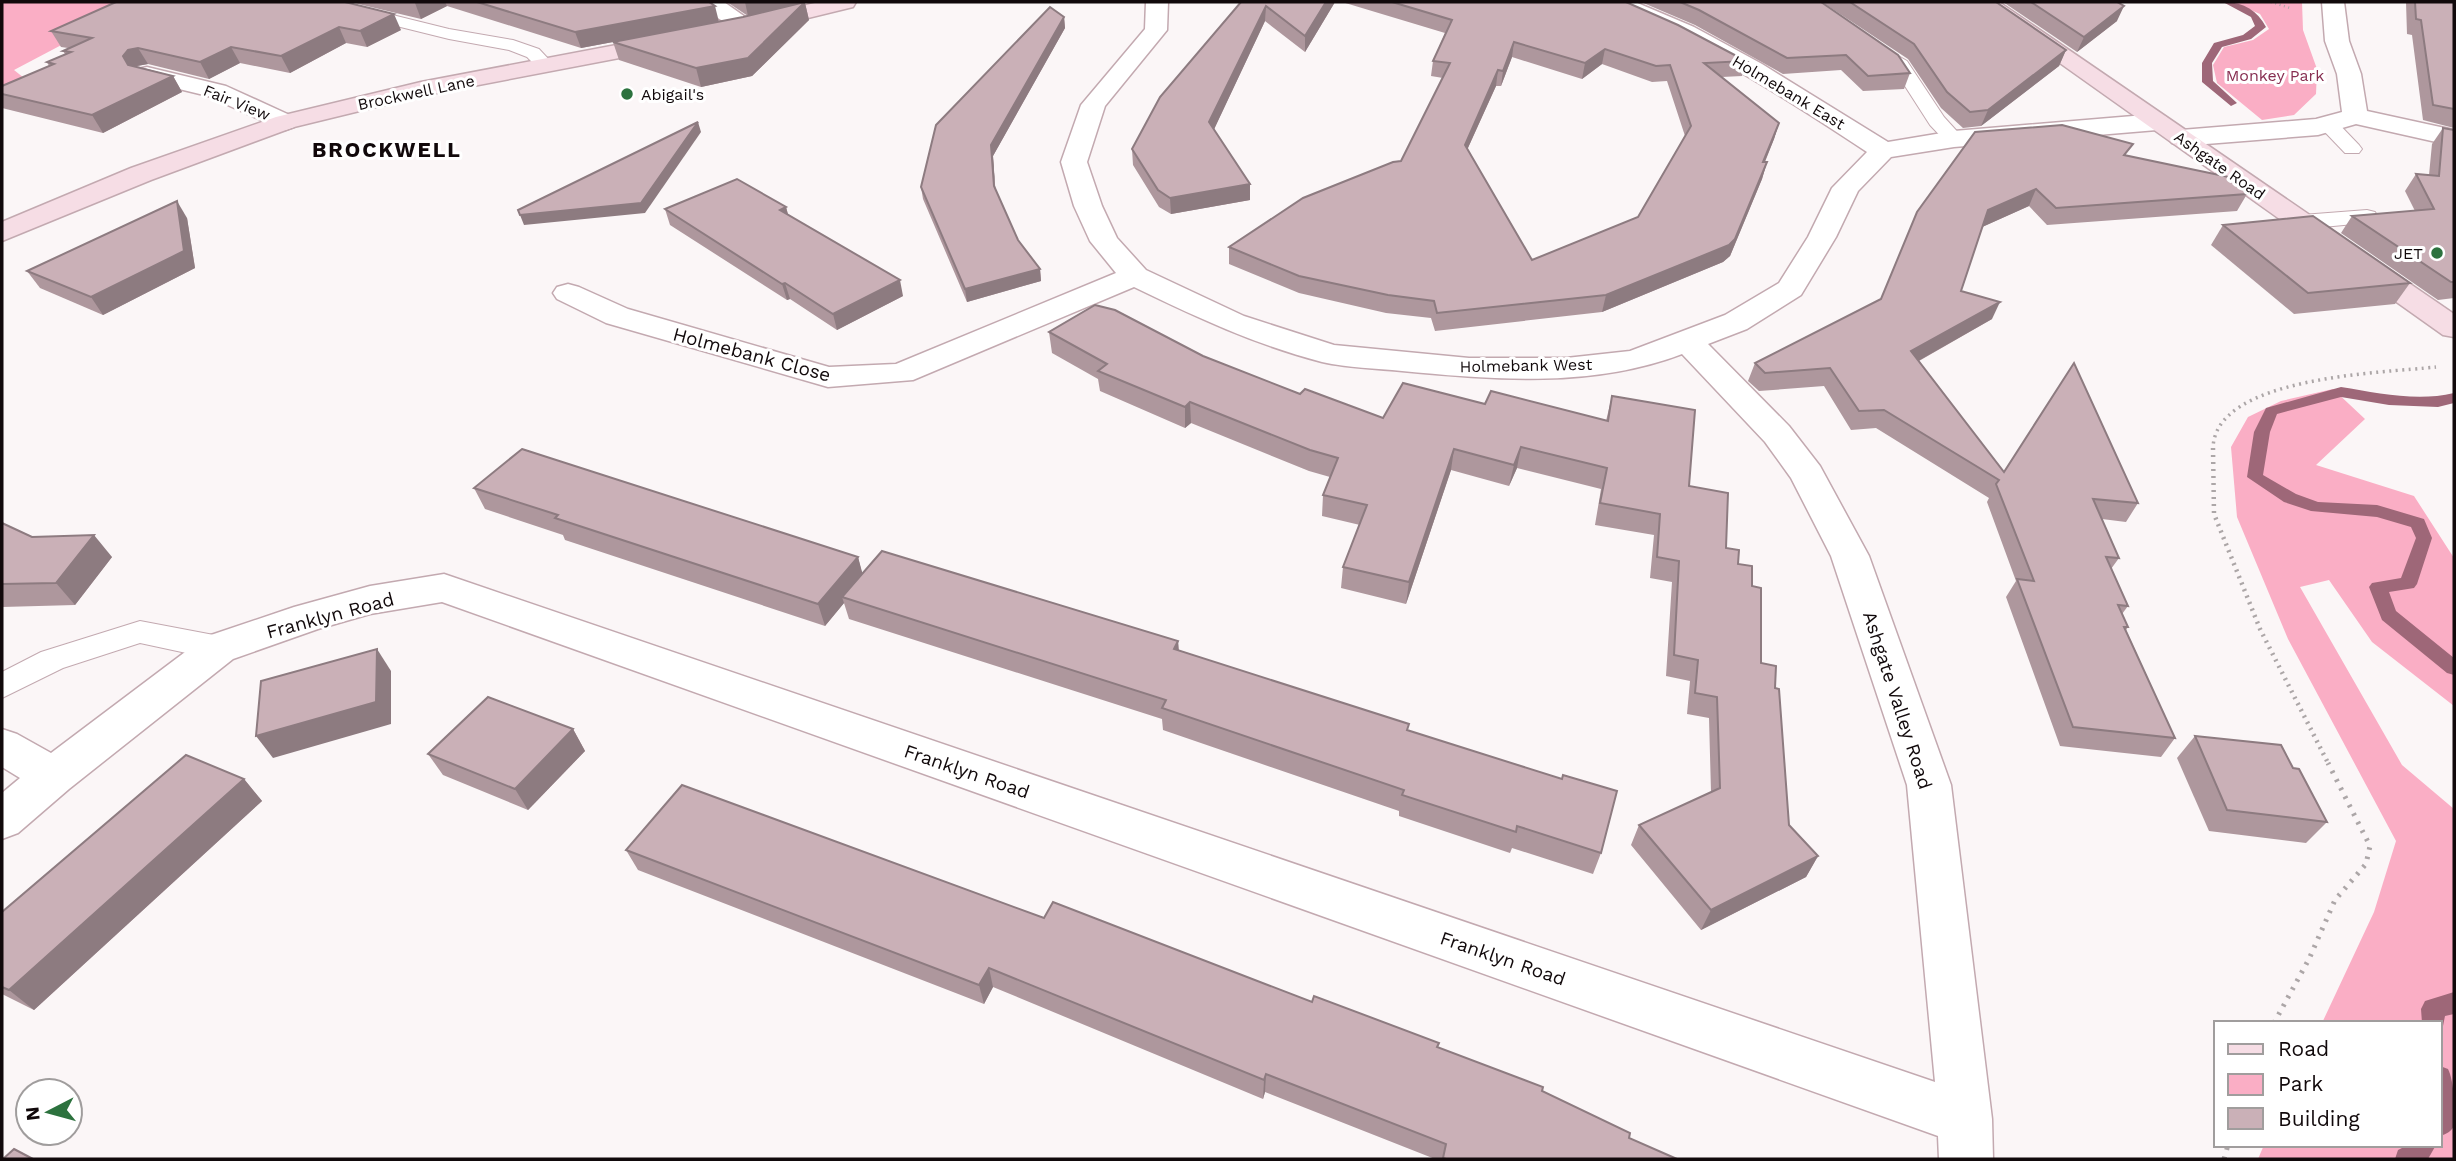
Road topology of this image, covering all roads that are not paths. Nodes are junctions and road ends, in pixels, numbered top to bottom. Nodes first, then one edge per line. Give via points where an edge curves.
1 (285, 2) edge
2 (705, 2) edge
3 (845, 2) edge
4 (1157, 2) edge
5 (1616, 2) edge
6 (1985, 2) edge
7 (2333, 2) edge
8 (747, 26) junction
9 (1859, 37) edge
10 (545, 65) junction
11 (147, 74) edge
12 (188, 84) junction
13 (149, 102) edge
14 (2355, 116) junction
15 (285, 122) junction
16 (2158, 122) junction
17 (2328, 124) junction
18 (2181, 138) junction
19 (2454, 138) edge
20 (1954, 139) junction
21 (2352, 149) dead end
22 (1883, 151) junction
23 (2367, 217) edge
24 (2302, 222) junction
25 (2, 232) edge
26 (1135, 276) junction
27 (568, 293) dead end
28 (2450, 322) edge
29 (1687, 341) junction
30 (219, 648) junction
31 (2, 686) edge
32 (2, 746) edge
33 (54, 776) junction
34 (2, 820) edge
35 (1966, 1139) edge

1 - 10 lane via 340,7 513,45 533,53
2 - 8 street
3 - 8 street, Brockwell Lane
4 - 26 street, Holmebank West via 1156,30 1093,105 1074,162 1104,242
5 - 22 street, Holmebank East via 1665,21 1791,90
6 - 16 street, Ashgate Road
7 - 14 street
8 - 10 street, Brockwell Lane
9 - 20 lane via 1901,65
10 - 15 street, Brockwell Lane
11 - 12 street, Fair View
12 - 13 street, Fair View
12 - 15 street, Fair View via 217,91
14 - 17 street
14 - 19 street
15 - 25 street, Brockwell Lane via 141,174
16 - 18 street, Ashgate Road
16 - 20 street
17 - 18 street
17 - 21 lane
18 - 24 street, Ashgate Road
20 - 22 street
22 - 29 street, Holmebank West via 1846,188 1790,289 1735,322
23 - 24 lane
24 - 28 street, Ashgate Road
26 - 27 street, Holmebank Close via 901,373 828,377 617,316
26 - 29 street, Holmebank West via 1233,323 1330,354 1469,368 1566,368 1636,360
29 - 35 street, Ashgate Valley Road via 1800,464 1850,556 1929,785
30 - 31 lane via 140,632 52,660
30 - 33 street, Franklyn Road
30 - 35 street, Franklyn Road via 370,600 444,589
32 - 33 street
33 - 34 street, Franklyn Road

